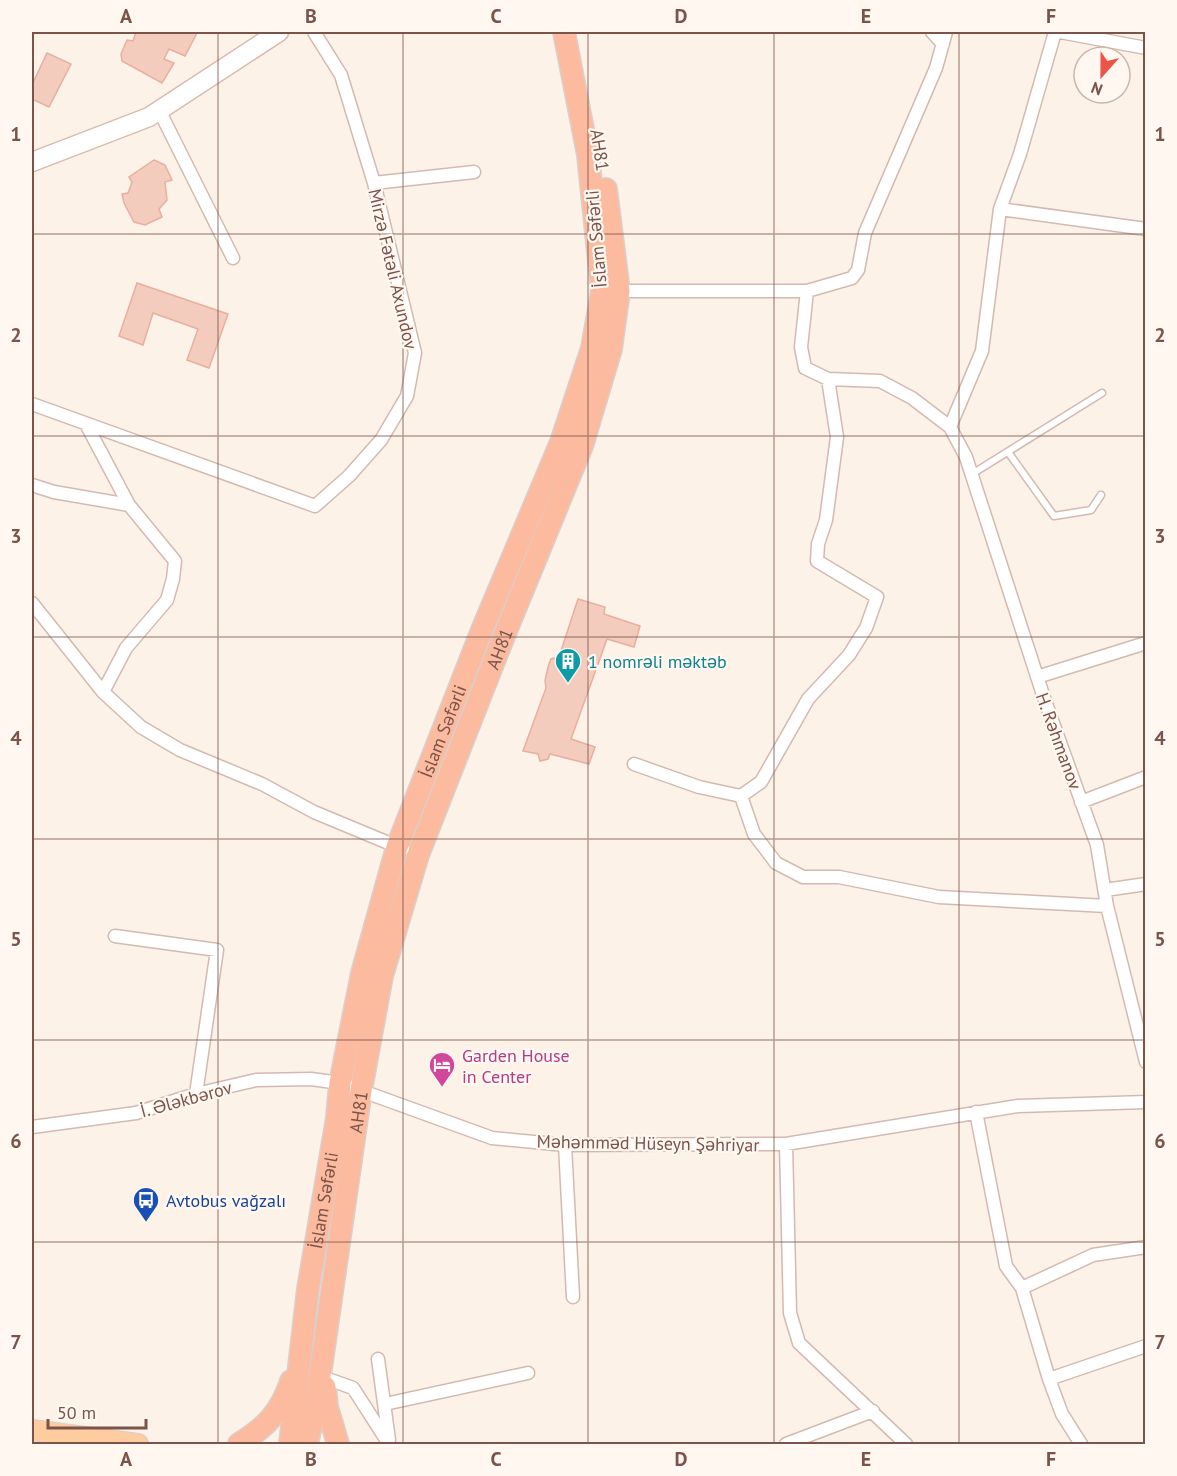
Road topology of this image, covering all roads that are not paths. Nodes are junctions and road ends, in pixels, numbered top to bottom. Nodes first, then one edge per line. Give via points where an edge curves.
1 (279, 32) edge
2 (314, 32) edge
3 (564, 32) edge
4 (577, 32) edge
5 (932, 32) edge
6 (946, 32) edge
7 (1055, 32) edge
8 (1060, 32) edge
9 (943, 44) junction
10 (1146, 48) edge
11 (159, 110) junction
12 (32, 162) edge
13 (474, 172) dead end
14 (374, 183) junction
15 (1000, 209) junction
16 (1146, 229) edge
17 (233, 258) dead end
18 (610, 291) junction
19 (807, 291) junction
20 (828, 379) junction
21 (1102, 393) dead end
22 (32, 404) edge
23 (86, 424) junction
24 (950, 427) junction
25 (1008, 452) junction
26 (972, 475) junction
27 (32, 485) edge
28 (1101, 495) dead end
29 (129, 505) junction
30 (32, 603) edge
31 (1146, 643) edge
32 (1037, 677) junction
33 (103, 692) junction
34 (634, 764) dead end
35 (1146, 777) edge
36 (741, 796) junction
37 (1081, 802) junction
38 (397, 847) junction
39 (418, 855) junction
40 (1146, 884) edge
41 (1105, 890) junction
42 (1107, 906) junction
43 (116, 936) dead end
44 (1146, 1062) edge
45 (340, 1083) junction
46 (361, 1090) junction
47 (196, 1094) junction
48 (1146, 1102) edge
49 (976, 1112) junction
50 (32, 1126) edge
51 (786, 1144) junction
52 (565, 1145) junction
53 (1146, 1247) edge
54 (1022, 1288) junction
55 (573, 1297) dead end
56 (1146, 1346) edge
57 (302, 1349) junction
58 (378, 1359) dead end
59 (324, 1367) junction
60 (528, 1373) dead end
61 (1048, 1379) junction
62 (384, 1404) junction
63 (873, 1412) junction
64 (32, 1430) edge
65 (138, 1444) edge
66 (239, 1444) edge
67 (290, 1444) edge
68 (307, 1444) edge
69 (338, 1444) edge
70 (389, 1444) edge
71 (786, 1444) edge
72 (906, 1444) edge
73 (1081, 1444) edge

1 - 11 main road
2 - 14 street, Mirzə Fətəli Axundov via 341,75
3 - 18 highway, İslam Səfərli
4 - 18 highway, AH81 via 601,150
5 - 9 street
6 - 9 street
7 - 15 street
8 - 10 street
9 - 19 street via 865,233 858,270 852,278
11 - 12 main road
11 - 17 street
13 - 14 street
14 - 23 street, Mirzə Fətəli Axundov via 415,353 407,396 381,440 315,506
15 - 16 street
15 - 24 street via 982,351
18 - 19 street
18 - 38 highway, İslam Səfərli via 561,442
18 - 39 highway, AH81 via 611,350 582,446
19 - 20 street via 801,347 805,368
20 - 24 street via 880,381 912,398
20 - 36 street via 837,437 817,561 877,597 866,628 849,655 808,699 760,782
21 - 25 lane
22 - 23 street, Mirzə Fətəli Axundov
23 - 29 street
24 - 26 street, H. Rəhmanov
25 - 26 lane
25 - 28 lane via 1054,516 1092,510
26 - 32 street, H. Rəhmanov
27 - 29 street
29 - 33 street via 175,561 174,579 167,600 126,648
30 - 33 street
31 - 32 street
32 - 37 street, H. Rəhmanov
33 - 38 street via 141,727 180,750 262,783 314,812
34 - 36 street via 699,787
35 - 37 street
36 - 42 street via 754,834 776,863 803,877 839,877 939,897
37 - 41 street, H. Rəhmanov via 1097,845
38 - 39 street
38 - 45 highway, İslam Səfərli via 363,973
39 - 46 highway, AH81 via 382,976
40 - 41 street
41 - 42 street, H. Rəhmanov
42 - 44 street, H. Rəhmanov
43 - 47 street via 217,950
45 - 46 street, Məhəmməd Hüseyn Şəhriyar
45 - 47 street, İ. Ələkbərov via 256,1080
45 - 57 highway, İslam Səfərli
46 - 52 street, Məhəmməd Hüseyn Şəhriyar via 492,1138
46 - 59 highway, AH81
47 - 50 street, İ. Ələkbərov via 136,1113
48 - 49 street, Məhəmməd Hüseyn Şəhriyar via 1018,1106
49 - 51 street, Məhəmməd Hüseyn Şəhriyar
49 - 54 street via 1006,1266
51 - 52 street, Məhəmməd Hüseyn Şəhriyar
51 - 63 street, Məhəmməd Hüseyn Şəhriyar via 790,1313 799,1343
52 - 55 street
53 - 54 street via 1093,1255
54 - 61 street
56 - 61 street
57 - 66 highway via 277,1412 261,1430
57 - 67 highway, İslam Səfərli
58 - 62 street
59 - 68 highway, AH81
59 - 69 highway via 327,1407
59 - 70 street via 353,1388
60 - 62 street
61 - 73 street via 1062,1414
62 - 70 street
63 - 71 street
63 - 72 street, Məhəmməd Hüseyn Şəhriyar
64 - 65 main road

